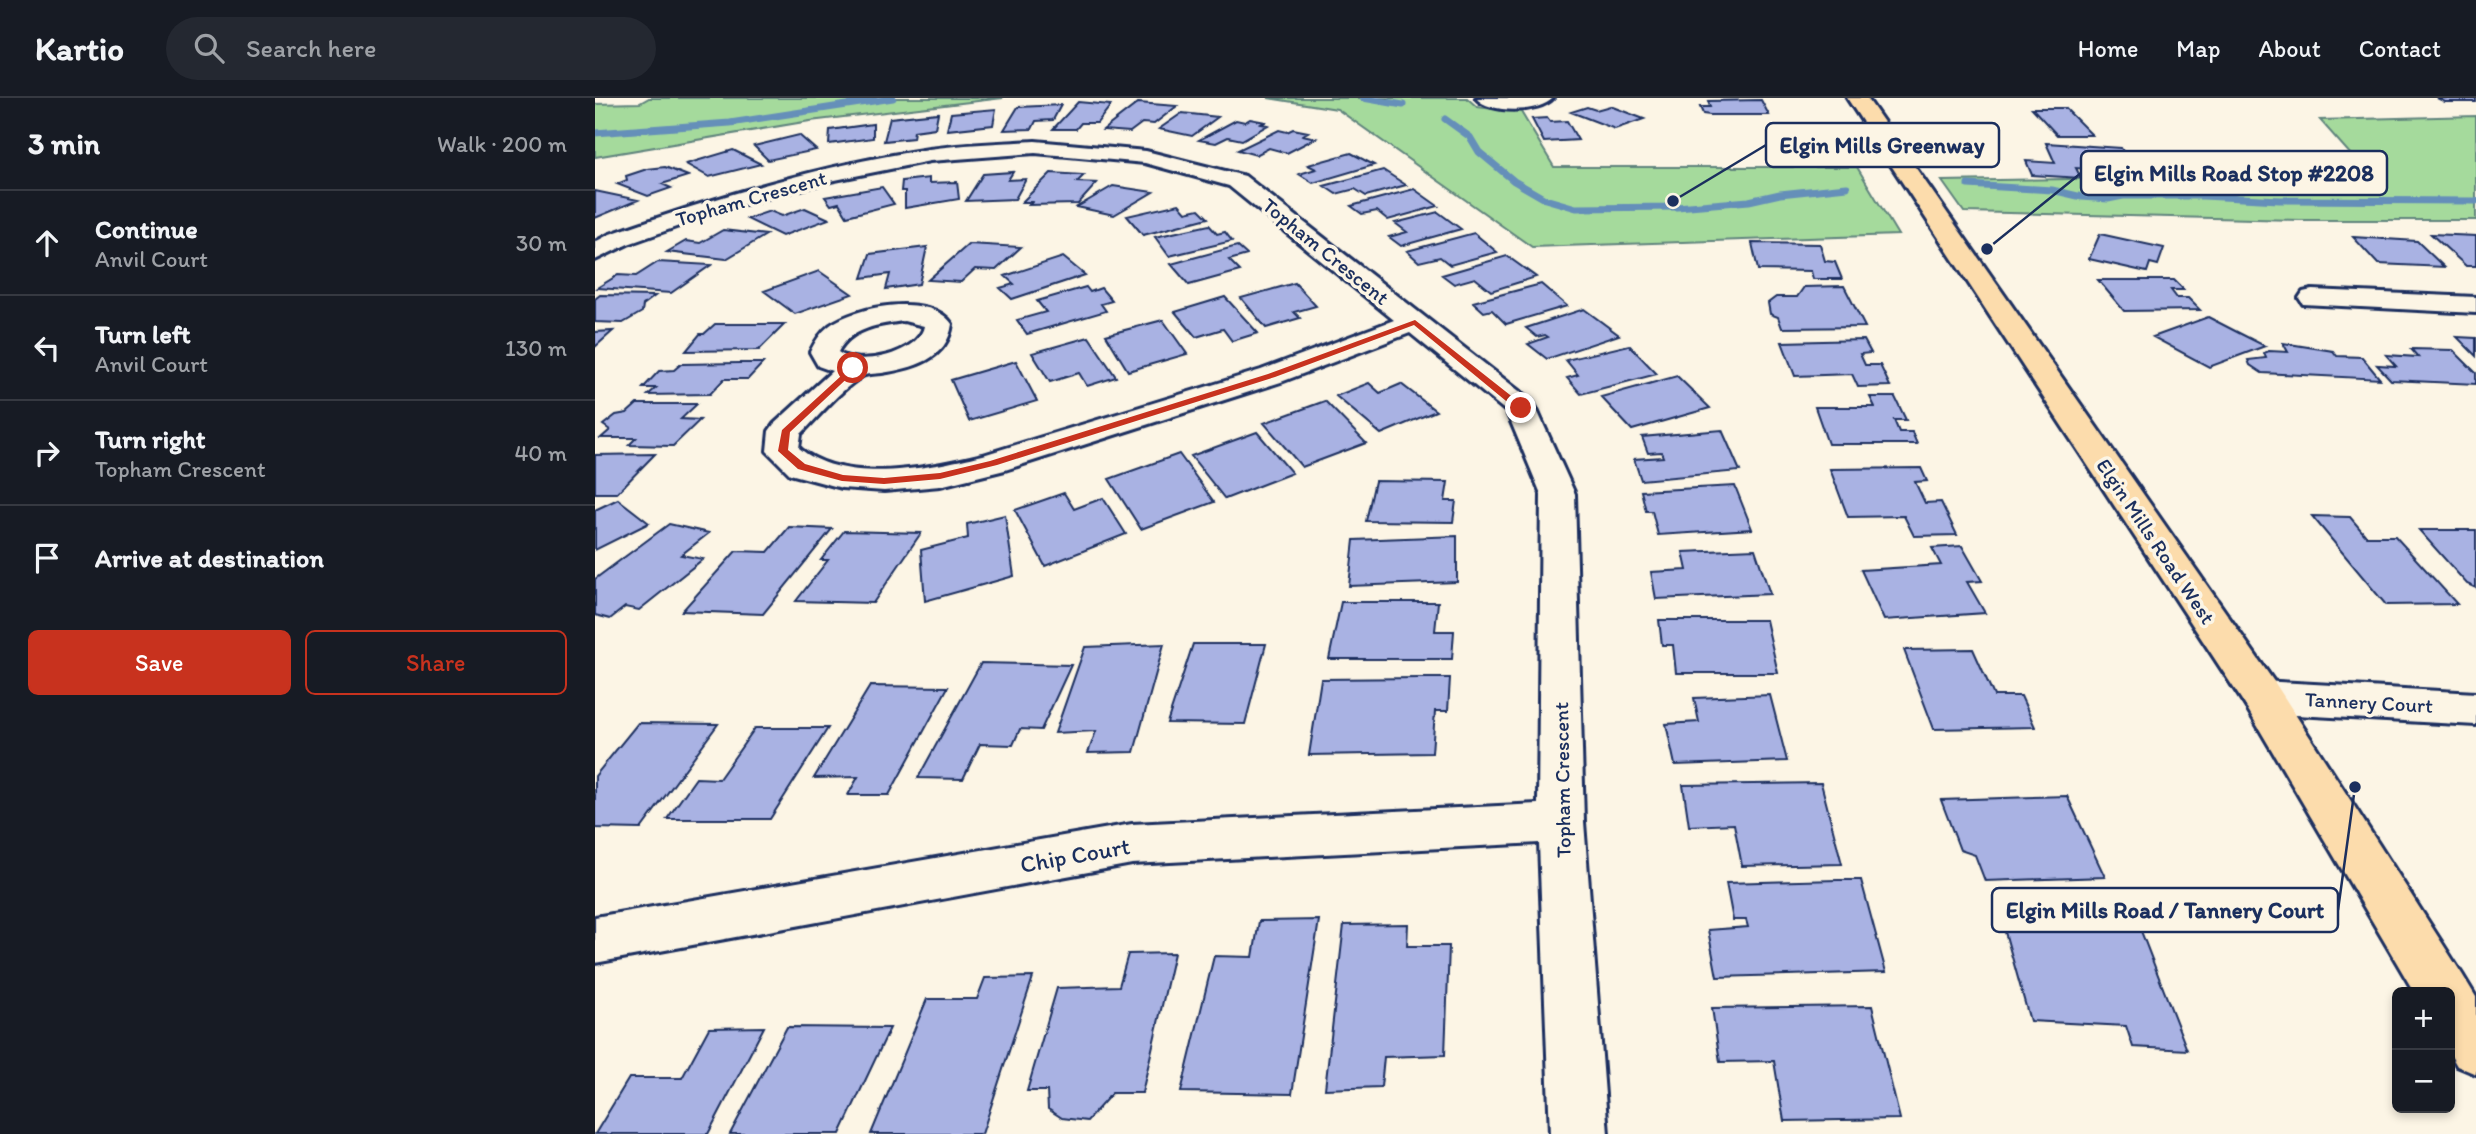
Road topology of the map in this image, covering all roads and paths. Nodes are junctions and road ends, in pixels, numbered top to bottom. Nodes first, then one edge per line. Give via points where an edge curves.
1 (1486, 98) edge
2 (1543, 98) edge
3 (1857, 98) edge
4 (595, 252) edge
5 (2312, 298) dead end
6 (2476, 305) edge
7 (1415, 322) junction
8 (853, 368) dead end
9 (2262, 697) junction
10 (2476, 709) edge
11 (1561, 822) junction
12 (595, 940) edge
13 (2440, 987) edge
14 (2455, 1012) edge
15 (2476, 1046) edge
16 (1579, 1134) edge

1 - 2 street via 1525,104
3 - 9 main road, Elgin Mills Road West
4 - 7 street, Topham Crescent via 619,239 725,202 930,155 1035,147 1146,156 1237,181
5 - 6 street
7 - 8 street via 1272,376 993,463 940,476 884,481 842,478 802,467 783,451 786,432
7 - 11 street, Topham Crescent via 1521,408 1558,494
9 - 10 street, Tannery Court
9 - 13 main road, Elgin Mills Road West
11 - 12 street, Chip Court via 1132,845
11 - 16 street, Topham Crescent
14 - 15 main road

